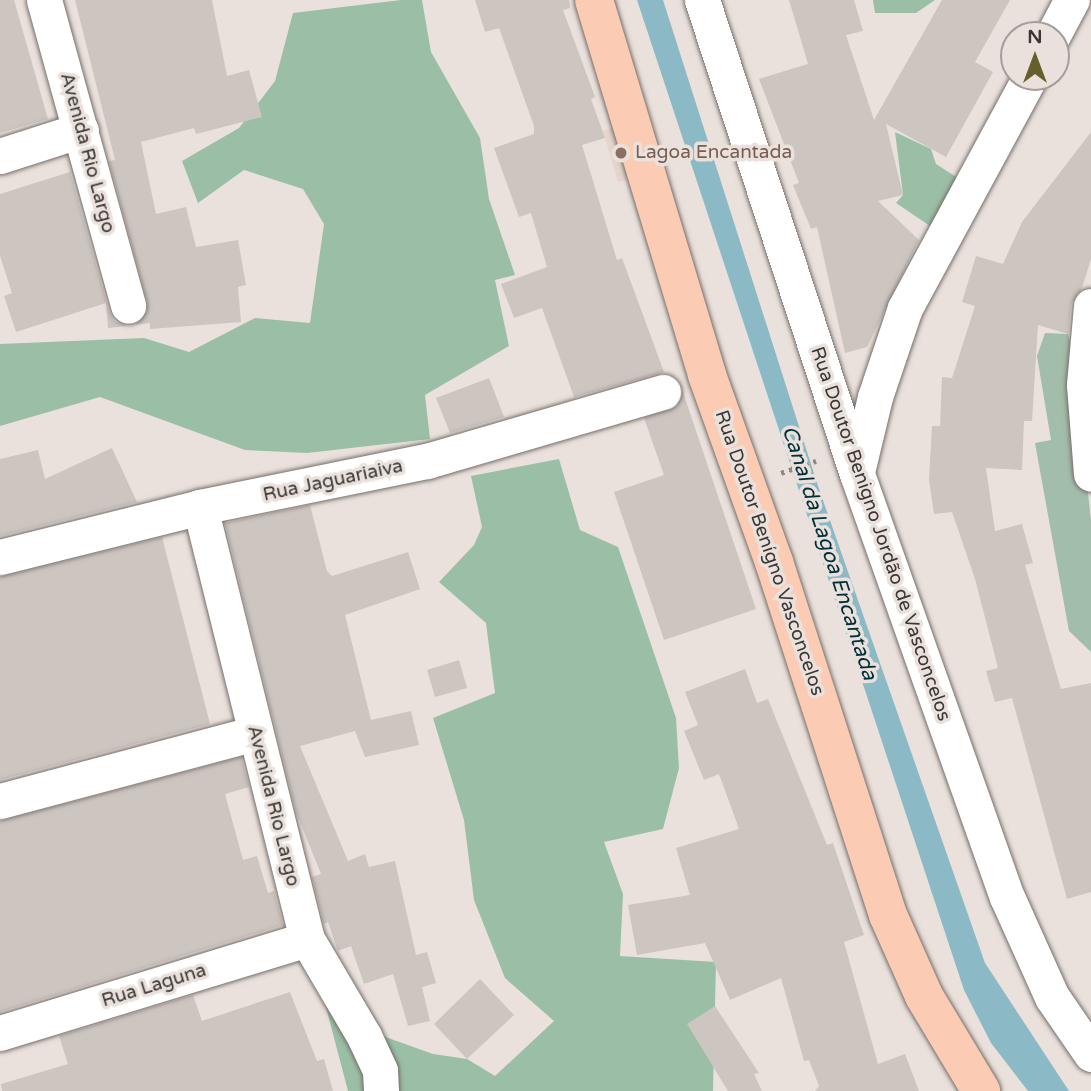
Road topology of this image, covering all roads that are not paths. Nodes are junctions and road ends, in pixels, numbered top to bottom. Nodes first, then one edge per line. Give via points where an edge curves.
1 (44, 0) edge
2 (594, 0) edge
3 (702, 0) edge
4 (1022, 91) edge
5 (81, 130) junction
6 (0, 156) edge
7 (128, 306) dead end
8 (1091, 306) edge
9 (663, 392) dead end
10 (857, 474) junction
11 (1091, 474) edge
12 (200, 507) junction
13 (0, 557) edge
14 (255, 733) junction
15 (0, 801) edge
16 (307, 939) junction
17 (0, 1033) edge
18 (1091, 1054) edge
19 (382, 1091) edge
20 (981, 1091) edge

1 - 5 street, Avenida Rio Largo
2 - 20 main road, Rua Doutor Benígno Vasconcelos via 707,375 774,562 888,915 924,996
3 - 10 street, Rua Doutor Benigno Jordão de Vasconcelos
4 - 10 street via 905,308 874,397
5 - 6 street
5 - 7 street, Avenida Rio Largo
8 - 11 street via 1084,385
9 - 12 street, Rua Jaguariaiva via 427,461
10 - 18 street, Rua Doutor Benigno Jordão de Vasconcelos via 1007,897 1052,997
12 - 13 street, Rua Jaguariaiva
12 - 14 street, Avenida Rio Largo
14 - 15 street
14 - 16 street, Avenida Rio Largo
16 - 17 street, Rua Laguna
16 - 19 street, Avenida Rio Largo via 364,1037 380,1071

